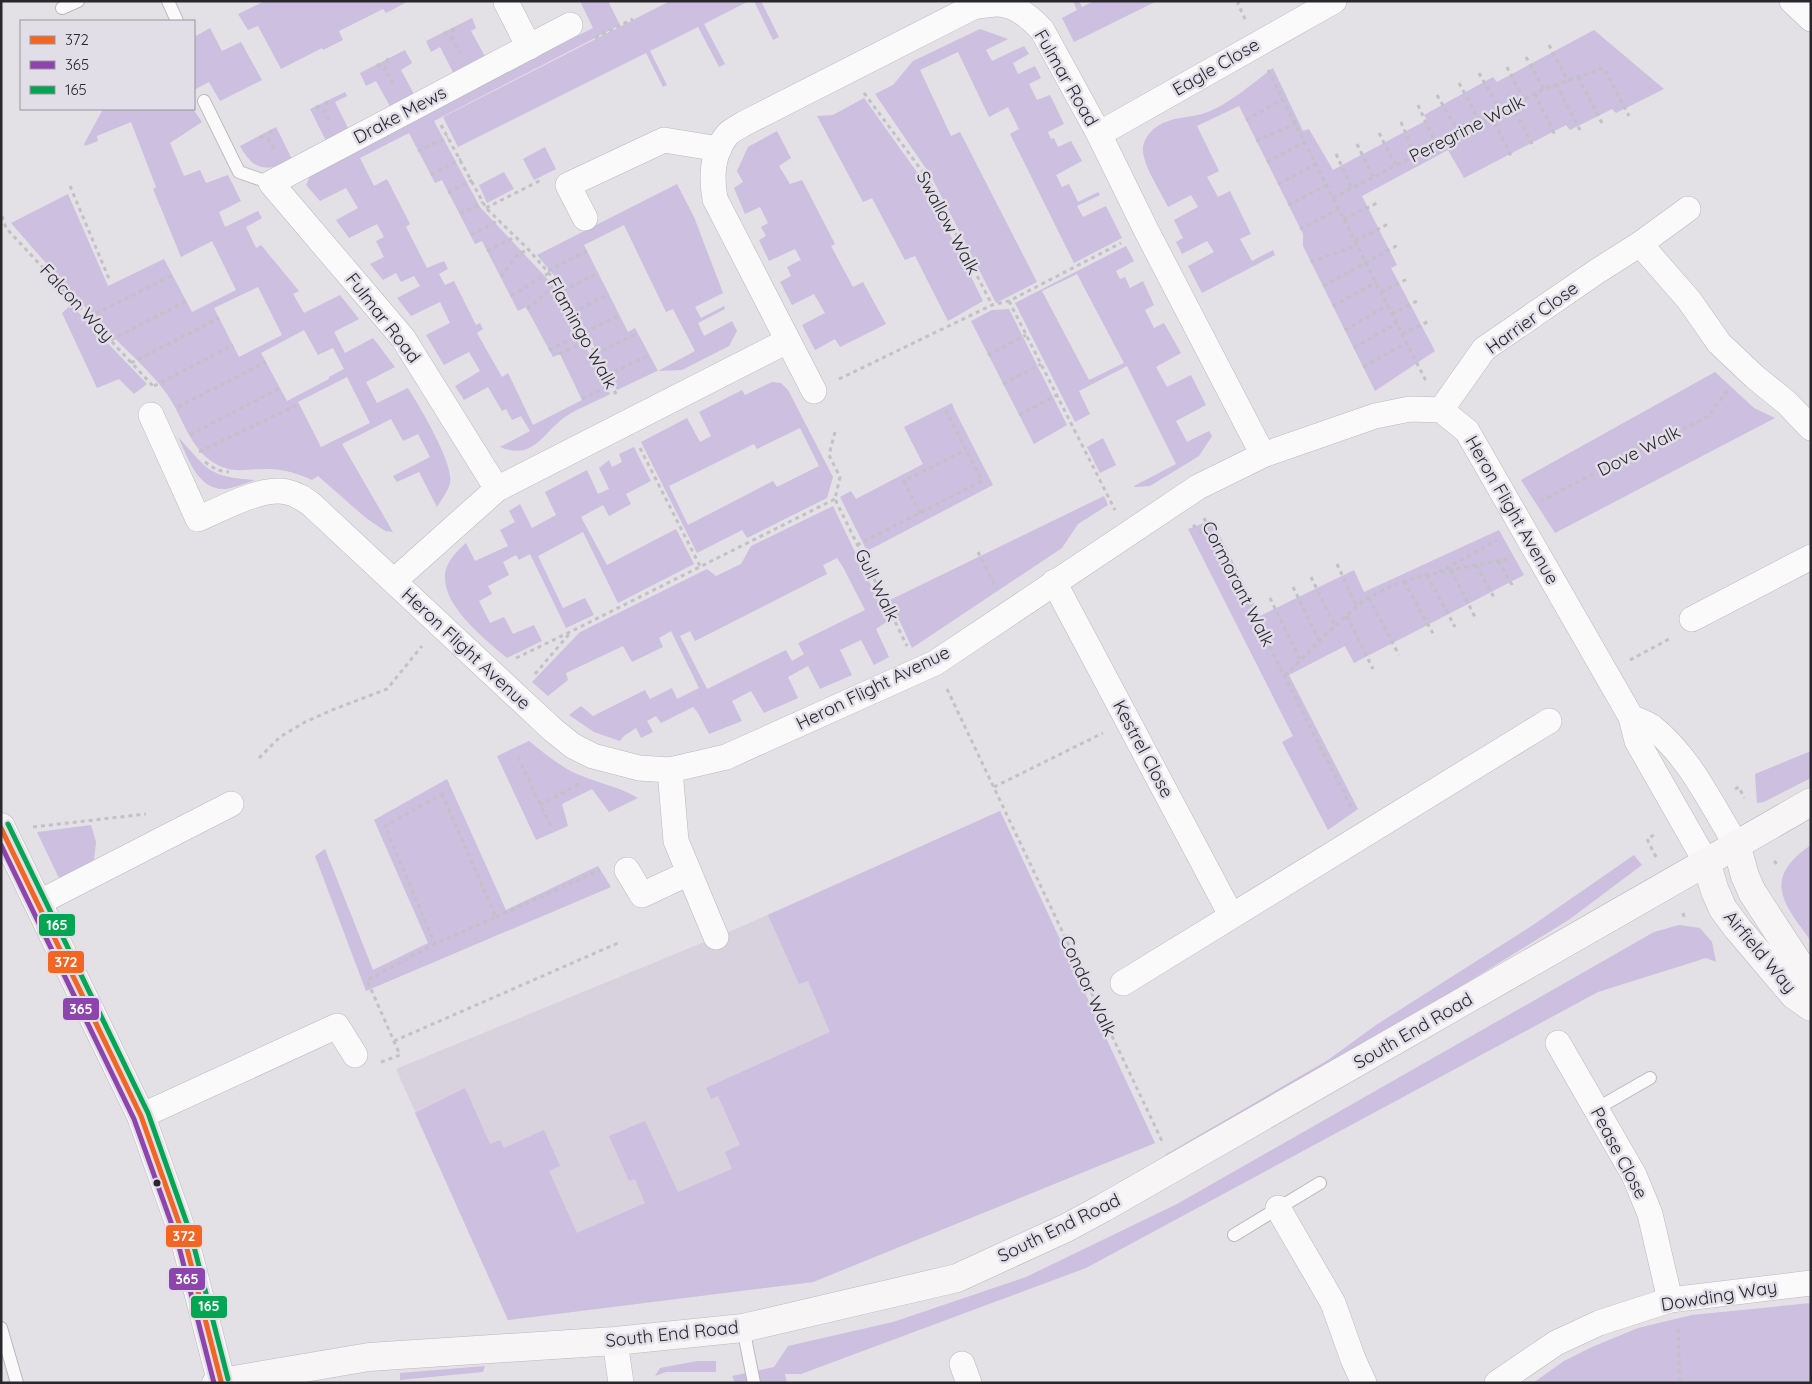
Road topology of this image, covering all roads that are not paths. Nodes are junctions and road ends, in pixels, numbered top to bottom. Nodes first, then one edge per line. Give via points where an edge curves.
1 (78, 1) edge
2 (168, 1) edge
3 (1334, 1) edge
4 (1792, 1) edge
5 (506, 2) edge
6 (1022, 6) edge
7 (62, 8) dead end
8 (1811, 19) edge
9 (178, 20) edge
10 (570, 24) dead end
11 (529, 47) junction
12 (204, 102) dead end
13 (1099, 134) junction
14 (719, 149) junction
15 (271, 183) junction
16 (1688, 209) dead end
17 (585, 218) dead end
18 (1640, 244) junction
19 (787, 342) junction
20 (814, 391) road end
21 (1441, 410) junction
22 (161, 413) road end
23 (1811, 428) edge
24 (1263, 455) junction
25 (497, 489) junction
26 (1811, 557) edge
27 (394, 581) junction
28 (1054, 582) junction
29 (1692, 619) road end
30 (1630, 717) junction
31 (1549, 721) dead end
32 (670, 770) junction
33 (1811, 802) edge
34 (231, 804) dead end
35 (2, 829) edge
36 (1736, 844) junction
37 (1706, 862) junction
38 (627, 870) dead end
39 (689, 873) junction
40 (38, 903) junction
41 (1231, 915) junction
42 (716, 938) dead end
43 (1122, 983) dead end
44 (1811, 986) edge
45 (1811, 1007) edge
46 (1558, 1043) dead end
47 (355, 1055) road end
48 (1650, 1078) dead end
49 (1596, 1109) junction
50 (142, 1116) junction
51 (1320, 1182) dead end
52 (1278, 1208) junction
53 (1234, 1235) dead end
54 (1811, 1282) edge
55 (1670, 1300) junction
56 (1, 1328) edge
57 (743, 1328) junction
58 (615, 1341) junction
59 (218, 1382) edge
60 (17, 1383) edge
61 (621, 1383) edge
62 (754, 1383) edge
63 (1364, 1383) edge
64 (1497, 1383) edge

1 - 7 lane
2 - 9 lane
3 - 13 street, Eagle Close
4 - 8 street
5 - 11 street
6 - 13 street, Fulmar Road via 1042,30
6 - 14 street, Fulmar Road via 973,7 745,122 728,134
10 - 11 street, Drake Mews
11 - 15 street, Drake Mews
12 - 15 lane via 239,172
13 - 24 street, Fulmar Road
14 - 17 street via 664,140 568,186
14 - 19 street, Fulmar Road via 713,165 715,199
15 - 25 street, Fulmar Road via 403,338
16 - 18 street, Harrier Close
18 - 21 street, Harrier Close via 1484,349
18 - 23 street via 1689,300 1719,343
19 - 20 street, Fulmar Road
19 - 25 street
21 - 24 street, Heron Flight Avenue via 1410,409 1375,416
21 - 30 street, Heron Flight Avenue via 1467,431
22 - 27 street, Heron Flight Avenue via 198,519 269,491 286,491 312,505
24 - 28 street, Heron Flight Avenue via 1191,492
25 - 27 street
26 - 29 street
27 - 32 street, Heron Flight Avenue via 573,746 593,756 639,768
28 - 32 street, Heron Flight Avenue via 927,667 726,757
28 - 41 street, Kestrel Close
30 - 36 street via 1651,727 1681,756
30 - 37 street, Heron Flight Avenue via 1637,741
31 - 41 street
32 - 39 street via 676,841
33 - 36 street, South End Road
34 - 40 street
35 - 40 street
36 - 37 street, South End Road
36 - 44 street, Airfield Way via 1752,892
37 - 45 street, Airfield Way via 1724,910 1794,995
37 - 57 street, South End Road via 1066,1228 956,1278
38 - 39 street via 642,895
39 - 42 street
40 - 50 street
41 - 43 street
46 - 49 street, Pease Close
47 - 50 street via 337,1026
48 - 49 lane
49 - 55 street, Pease Close via 1634,1175 1650,1214
50 - 59 street via 184,1237
51 - 52 lane
52 - 53 lane
52 - 63 street via 1333,1304
54 - 55 street, Dowding Way
55 - 64 street, Dowding Way via 1599,1322 1556,1343
56 - 60 lane
57 - 58 street, South End Road
57 - 62 lane
58 - 59 street, South End Road via 369,1357
58 - 61 street

